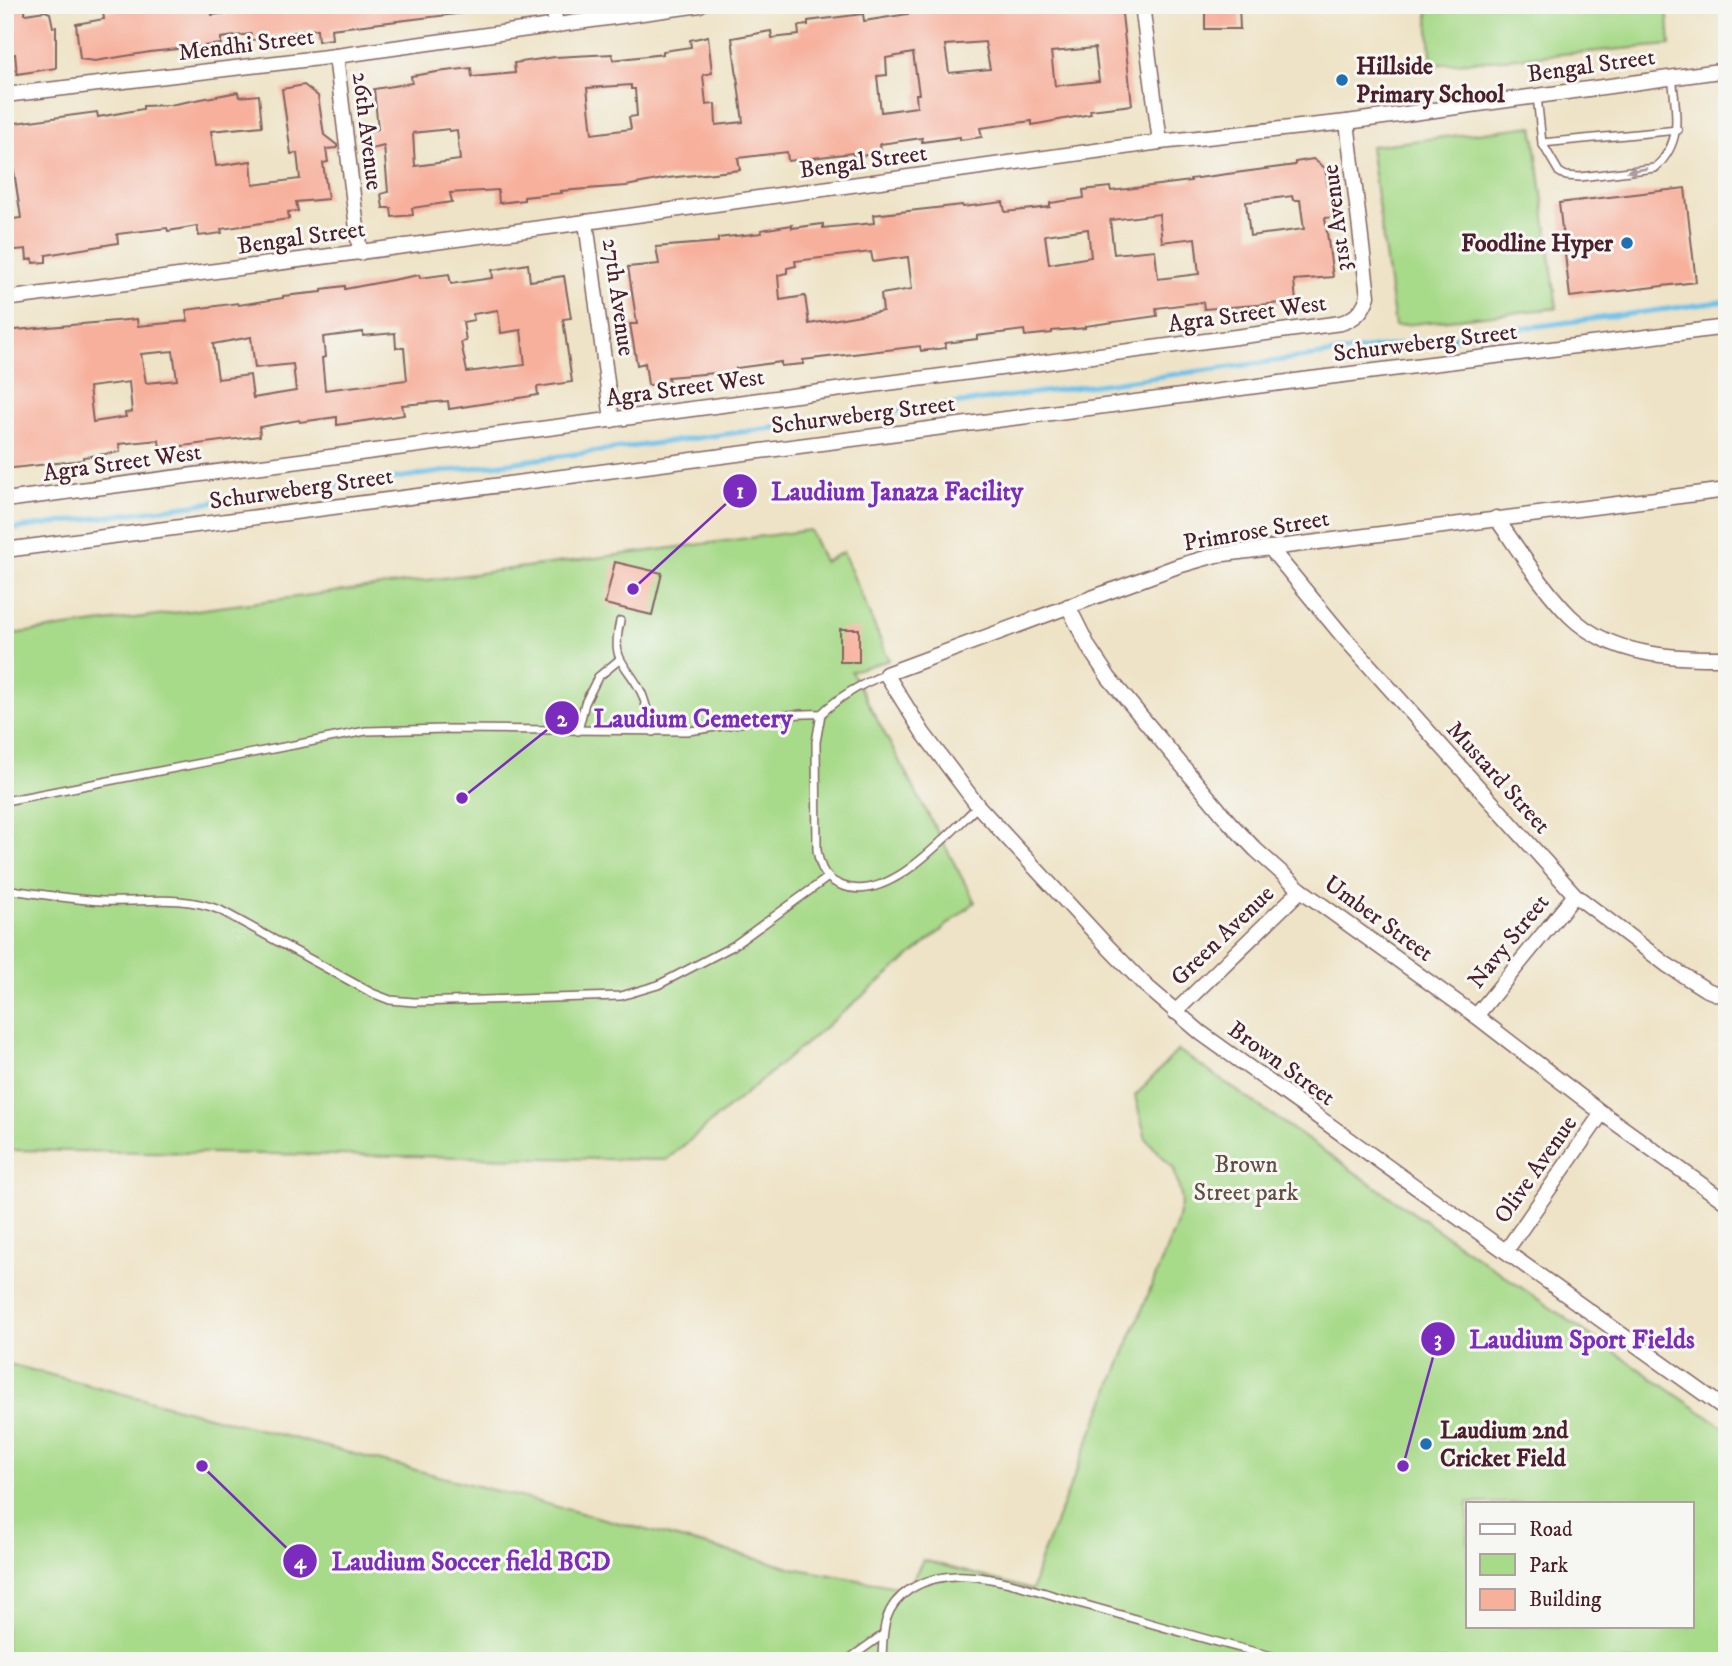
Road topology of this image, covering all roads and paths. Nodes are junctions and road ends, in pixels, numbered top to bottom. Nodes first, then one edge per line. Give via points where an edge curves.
1 (553, 5) edge
2 (700, 5) edge
3 (1142, 5) edge
4 (556, 26) junction
5 (336, 56) junction
6 (1727, 70) edge
7 (1672, 77) junction
8 (5, 95) edge
9 (1537, 96) junction
10 (1347, 122) junction
11 (1678, 130) junction
12 (1160, 142) junction
13 (1542, 143) junction
14 (586, 222) junction
15 (360, 253) junction
16 (5, 299) edge
17 (1364, 308) joint
18 (1727, 327) edge
19 (612, 420) junction
20 (1727, 489) edge
21 (5, 500) edge
22 (1496, 518) junction
23 (1270, 548) junction
24 (5, 550) edge
25 (1068, 606) junction
26 (620, 621) dead end
27 (1727, 659) edge
28 (619, 660) junction
29 (886, 674) junction
30 (821, 714) junction
31 (578, 731) junction
32 (653, 732) junction
33 (5, 801) edge
34 (978, 806) junction
35 (827, 878) junction
36 (5, 889) edge
37 (1301, 890) junction
38 (1575, 895) junction
39 (1727, 998) edge
40 (1175, 1012) junction
41 (1476, 1016) junction
42 (1602, 1113) junction
43 (1727, 1203) edge
44 (1506, 1251) junction
45 (1727, 1410) edge
46 (881, 1636) junction
47 (846, 1661) edge
48 (882, 1661) edge
49 (1293, 1661) edge

1 - 4 street
2 - 4 street, Mendhi Street
3 - 12 street
4 - 5 street, Mendhi Street
5 - 8 street, Mendhi Street
5 - 15 street, 26th Avenue
6 - 7 street, Bengal Street
7 - 9 street, Bengal Street
7 - 11 lane
9 - 10 street, Bengal Street
9 - 13 lane
10 - 12 street, Bengal Street
10 - 17 street, 31st Avenue via 1368,296
11 - 13 lane
11 -> 13 lane via 1665,160 1656,168 1580,177 1559,172
12 - 14 street, Bengal Street
14 - 15 street, Bengal Street
14 - 19 street, 27th Avenue
15 - 16 street, Bengal Street
17 - 19 street, Agra Street West via 1354,318 1324,326
18 - 24 street, Schurweberg Street
19 - 21 street, Agra Street West
20 - 22 street, Primrose Street
22 - 23 street, Primrose Street
22 - 27 street via 1543,584 1572,618 1593,632 1642,652
23 - 25 street, Primrose Street via 1216,555
23 - 38 street, Mustard Street
25 - 29 street, Primrose Street
25 - 37 street, Umber Street via 1089,648 1134,711 1230,823
26 - 28 lane
28 - 31 lane via 598,677
28 - 32 lane via 641,692
29 - 30 lane, Primrose Street via 858,686
29 - 34 street, Brown Street
30 - 32 lane via 777,715 720,728
30 - 35 lane via 816,742 817,850
31 - 32 lane
31 - 33 lane via 366,731
34 - 35 lane via 885,884 849,888
34 - 40 street, Brown Street
35 - 36 lane via 733,946 658,985 621,996 414,1002 372,993 200,902 64,899
37 - 40 street, Green Avenue
37 - 41 street, Umber Street
38 - 39 street, Mustard Street via 1667,965
38 - 41 street, Navy Street
40 - 44 street, Brown Street
41 - 42 street, Umber Street
42 - 43 street, Umber Street
42 - 44 street, Olive Avenue
44 - 45 street, Brown Street
46 - 47 lane
46 - 48 lane
46 - 49 lane via 890,1609 910,1589 939,1578 967,1576

